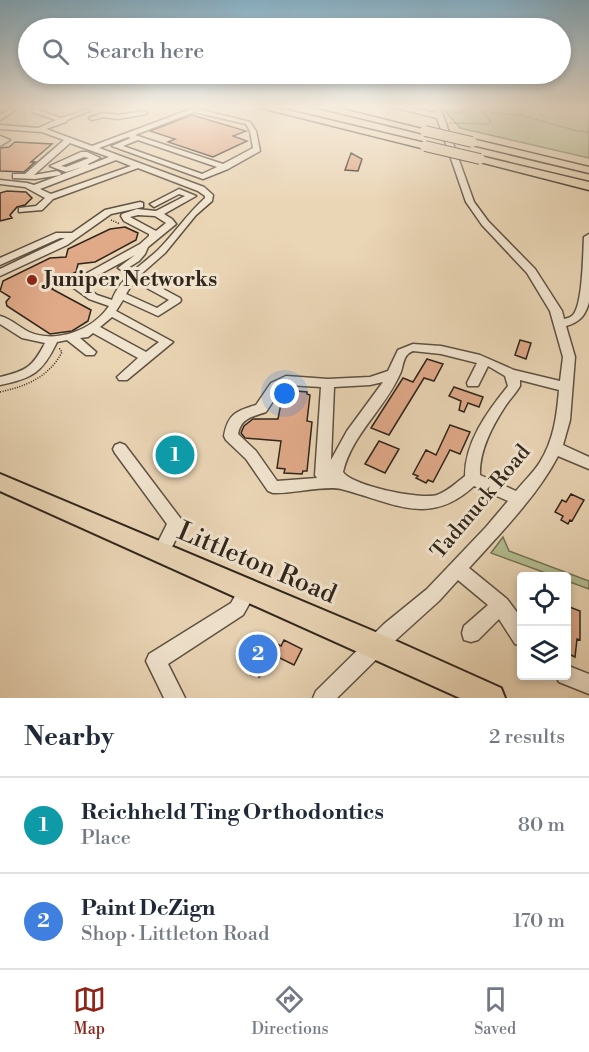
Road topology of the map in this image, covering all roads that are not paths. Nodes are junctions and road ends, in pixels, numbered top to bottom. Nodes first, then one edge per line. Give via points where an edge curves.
1 (69, 140) joint
2 (116, 140) edge
3 (134, 140) edge
4 (143, 140) edge
5 (255, 140) edge
6 (397, 140) edge
7 (448, 140) edge
8 (462, 140) edge
9 (91, 149) junction
10 (114, 158) junction
11 (81, 164) dead end
12 (137, 166) junction
13 (95, 167) junction
14 (225, 167) junction
15 (589, 170) edge
16 (57, 172) dead end
17 (119, 173) junction
18 (191, 173) junction
19 (0, 176) edge
20 (27, 177) junction
21 (174, 180) junction
22 (0, 182) edge
23 (589, 186) edge
24 (34, 188) junction
25 (50, 197) junction
26 (168, 208) junction
27 (155, 209) junction
28 (22, 210) dead end
29 (190, 216) junction
30 (72, 236) junction
31 (154, 237) junction
32 (589, 237) edge
33 (143, 246) junction
34 (0, 262) edge
35 (112, 262) junction
36 (123, 268) junction
37 (0, 273) edge
38 (134, 275) junction
39 (114, 304) junction
40 (0, 319) edge
41 (561, 323) junction
42 (93, 328) junction
43 (70, 337) junction
44 (53, 339) junction
45 (90, 352) dead end
46 (147, 358) junction
47 (484, 362) junction
48 (510, 373) junction
49 (394, 374) junction
50 (123, 377) dead end
51 (0, 381) edge
52 (473, 383) dead end
53 (328, 384) junction
54 (567, 387) junction
55 (555, 448) junction
56 (120, 449) dead end
57 (589, 463) edge
58 (472, 478) junction
59 (0, 482) edge
60 (338, 482) junction
61 (519, 499) junction
62 (161, 552) junction
63 (458, 570) junction
64 (248, 590) junction
65 (501, 604) junction
66 (517, 629) edge
67 (471, 633) dead end
68 (376, 645) junction
69 (571, 677) edge
70 (589, 684) edge
71 (175, 698) edge
72 (323, 698) edge
73 (491, 698) edge

1 - 9 street
1 - 20 street
2 - 9 street
3 - 18 street via 116,146
4 - 14 street
5 - 14 street via 257,149
6 - 23 highway, bridge
7 - 41 street, Tadmuck Road via 470,202 485,224 531,271
8 - 15 highway, bridge
9 - 10 street
10 - 12 street
10 - 13 street
11 - 13 street
12 - 17 street
12 - 21 street
13 - 17 street
13 - 24 street
14 - 18 street via 203,177
16 - 20 street
17 - 25 street
18 - 21 street
19 - 20 street
21 - 29 street via 209,195 206,203
22 - 24 street
24 - 25 street
25 - 28 street via 39,208
26 - 27 street
26 - 27 street via 192,196 179,191
26 - 29 street
27 - 30 street via 124,207 101,216
27 - 31 street via 171,225
27 - 31 street via 125,216 149,229
29 - 38 street via 162,251
30 - 34 street via 59,235
30 - 37 street
31 - 33 street
32 - 41 street via 580,314
33 - 35 street
33 - 36 street via 143,252
35 - 36 street
35 - 39 street via 75,284 93,297
36 - 38 street
38 - 39 street
38 - 39 street via 176,300 158,313 125,297
39 - 42 street
39 - 46 street via 167,342
40 - 44 street via 26,335
41 - 54 street, Tadmuck Road via 569,357
42 - 43 street
42 - 46 street
43 - 44 street
43 - 45 street
44 - 51 street via 40,367
46 - 50 street
47 - 48 street
47 - 49 street via 413,346 402,353
47 - 52 street
48 - 54 street
48 - 58 street via 514,386 499,405 476,451
49 - 53 street via 370,381
49 - 60 street via 338,456
53 - 60 street via 323,476
53 - 60 street via 286,380 276,386 261,409 243,414 233,423 231,436 251,455 273,488
54 - 55 street, Tadmuck Road
55 - 57 street
55 - 61 street, Tadmuck Road
56 - 62 street via 176,523
58 - 60 street via 453,496 430,505 409,503
58 - 61 street
59 - 62 main road, Littleton Road
61 - 63 street, Tadmuck Road
62 - 64 main road, Littleton Road
63 - 65 street via 487,589
63 - 68 street, Tadmuck Road
64 - 68 main road, Littleton Road
64 - 71 street via 237,609 156,661
65 - 66 street
65 - 67 street
68 - 72 street, Tadmuck Road
68 - 73 main road, Littleton Road
69 - 70 street

